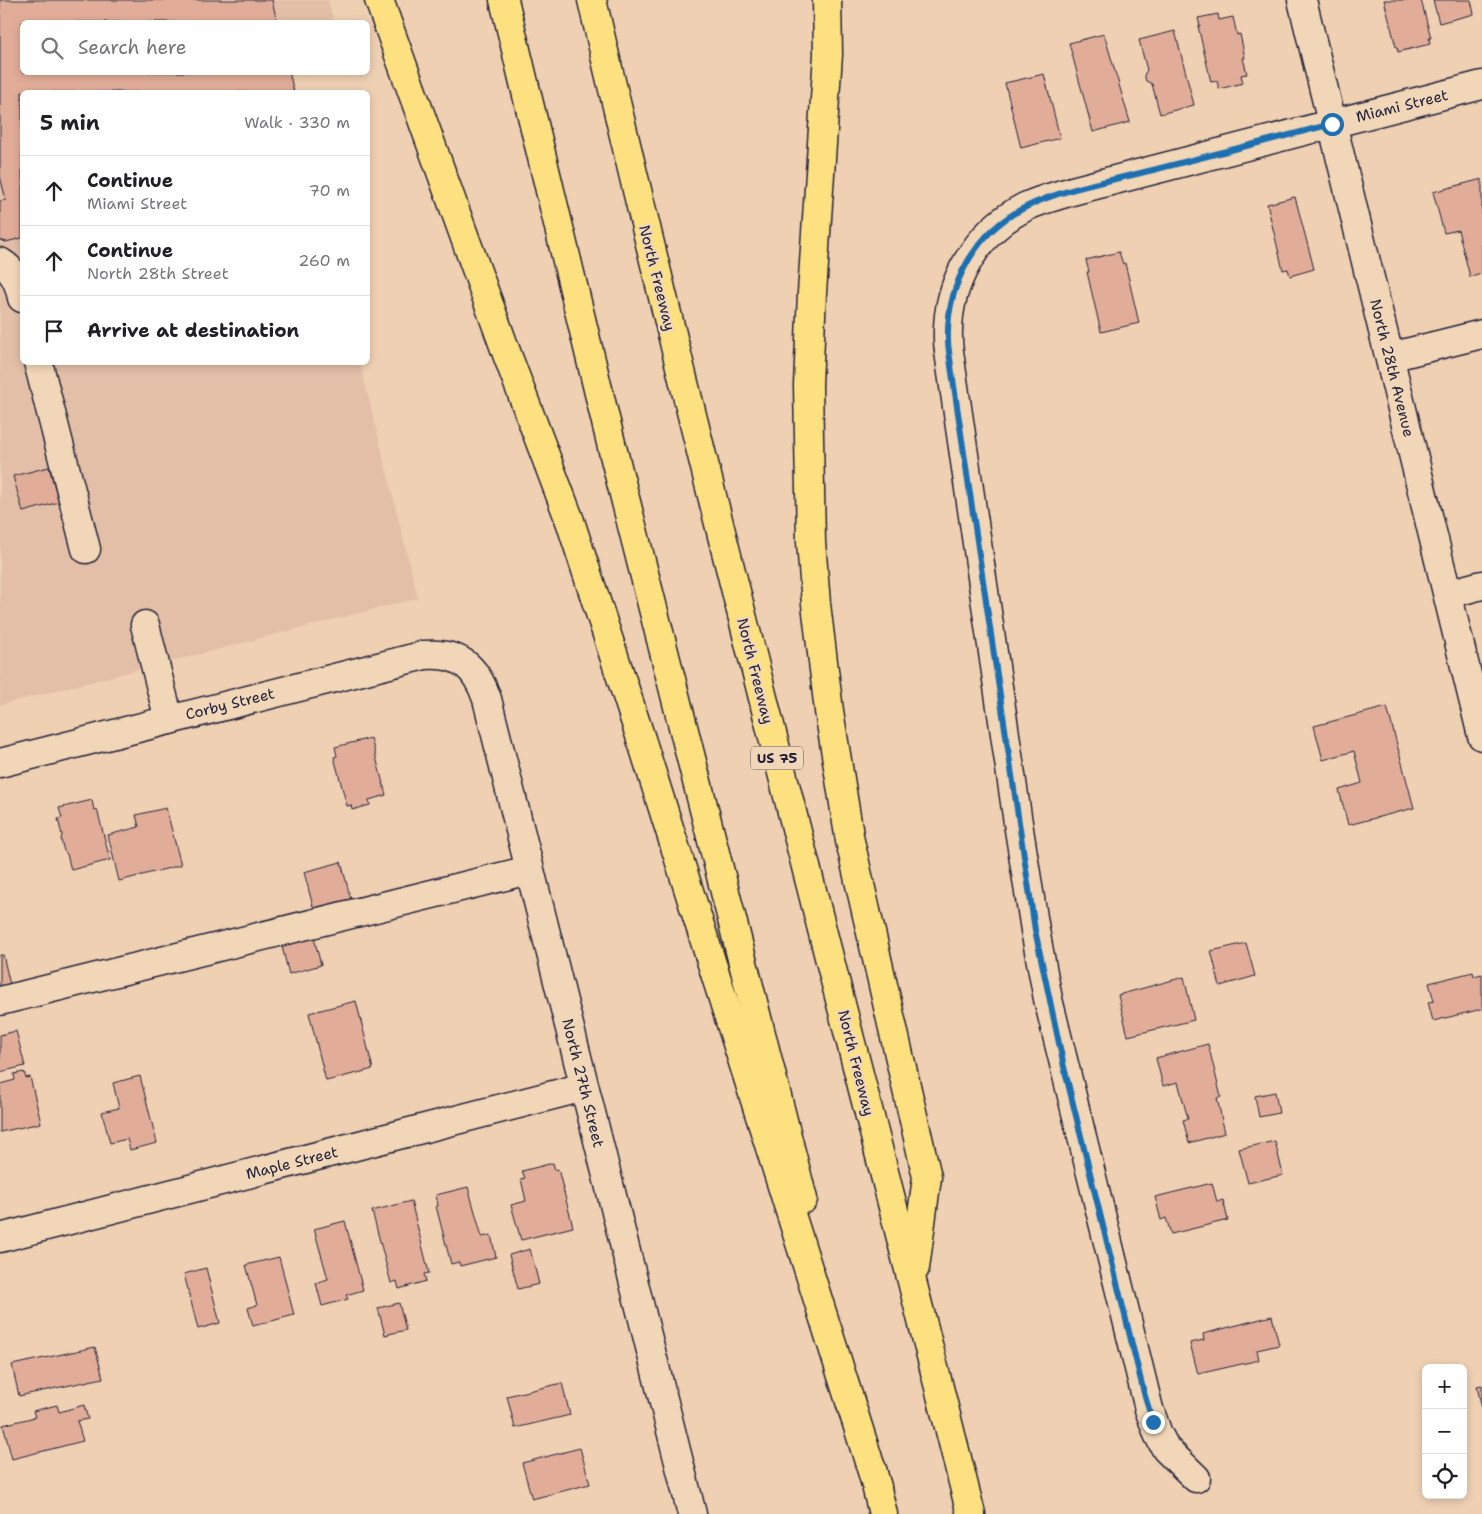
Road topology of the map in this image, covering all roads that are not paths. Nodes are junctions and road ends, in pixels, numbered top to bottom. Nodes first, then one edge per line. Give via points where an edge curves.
1 (378, 0) edge
2 (504, 0) edge
3 (592, 0) edge
4 (827, 0) edge
5 (1302, 0) edge
6 (1482, 85) edge
7 (1332, 124) junction
8 (0, 262) edge
9 (20, 291) edge
10 (1482, 334) edge
11 (1390, 357) junction
12 (39, 365) edge
13 (86, 549) dead end
14 (1482, 585) edge
15 (1448, 594) junction
16 (145, 625) dead end
17 (460, 660) joint
18 (168, 720) junction
19 (1482, 736) edge
20 (0, 763) edge
21 (529, 870) junction
22 (0, 1001) edge
23 (584, 1087) junction
24 (0, 1238) edge
25 (913, 1284) junction
26 (1196, 1478) dead end
27 (877, 1487) junction
28 (692, 1514) edge
29 (883, 1514) edge
30 (971, 1514) edge

1 - 27 highway via 570,521
2 - 27 highway via 613,453
3 - 25 highway, North Freeway / US 75 via 723,545
4 - 25 highway via 828,54 808,384 811,542 825,681 850,841 927,1177
5 - 7 street, North 28th Avenue
6 - 7 street, Miami Street
7 - 11 street, North 28th Avenue
7 - 26 street, Miami Street via 1064,193 1027,206 1006,219 982,241 967,262 951,304 948,339 1016,813 1048,999 1144,1393 1166,1449
8 - 9 street via 11,270
10 - 11 street
11 - 15 street, North 28th Avenue
12 - 13 street
14 - 15 street
15 - 19 street, North 28th Avenue
16 - 18 street
17 - 18 street, Corby Street via 443,655 425,655
17 - 21 street, North 27th Street via 470,666 482,682
18 - 20 street, Corby Street
21 - 22 street
21 - 23 street, North 27th Street
23 - 24 street, Maple Street
23 - 28 street, North 27th Street
25 - 30 highway, North Freeway / US 75
27 - 29 highway

